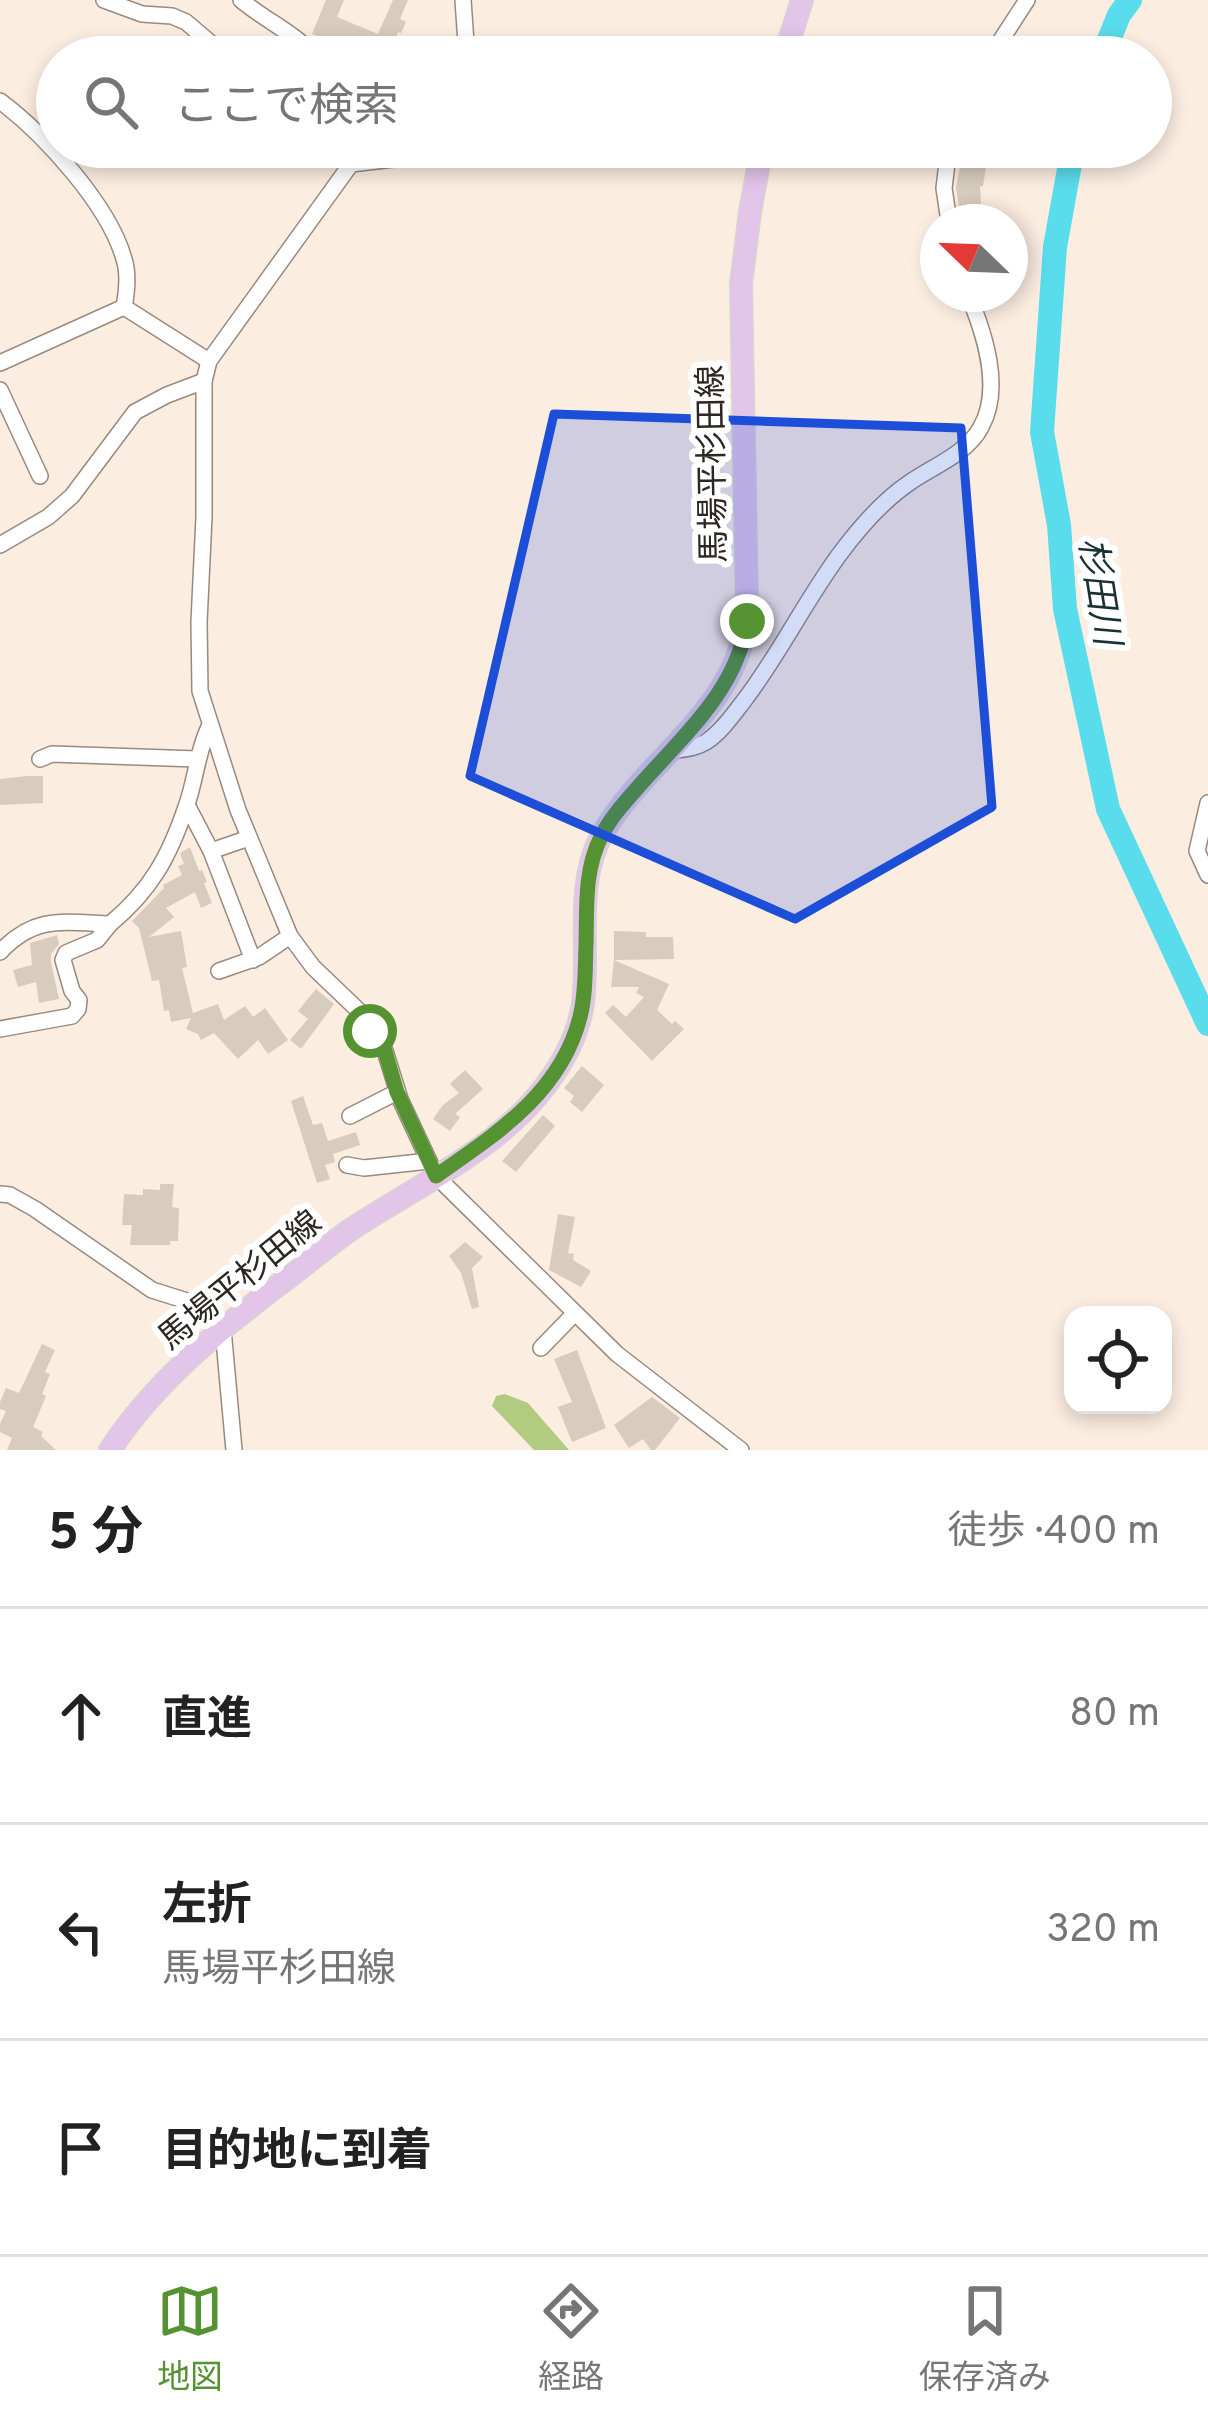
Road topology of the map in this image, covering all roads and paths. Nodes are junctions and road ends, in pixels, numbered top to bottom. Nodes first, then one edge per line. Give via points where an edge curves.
1 (104, 0) edge
2 (464, 0) edge
3 (802, 0) edge
4 (1027, 0) edge
5 (246, 2) edge
6 (202, 36) edge
7 (297, 36) edge
8 (465, 36) edge
9 (791, 36) edge
10 (1004, 36) edge
11 (0, 101) edge
12 (36, 132) edge
13 (69, 168) edge
14 (348, 168) edge
15 (758, 168) edge
16 (946, 168) edge
17 (946, 204) edge
18 (124, 307) junction
19 (975, 312) edge
20 (209, 361) junction
21 (0, 363) edge
22 (204, 381) junction
23 (0, 389) edge
24 (40, 476) dead end
25 (0, 545) edge
26 (210, 725) junction
27 (670, 751) junction
28 (40, 759) dead end
29 (197, 759) junction
30 (1208, 803) edge
31 (188, 805) junction
32 (249, 838) junction
33 (211, 851) junction
34 (1208, 875) edge
35 (110, 924) junction
36 (290, 937) junction
37 (0, 952) edge
38 (253, 960) junction
39 (219, 971) dead end
40 (0, 1029) edge
41 (397, 1092) junction
42 (350, 1116) dead end
43 (346, 1165) dead end
44 (433, 1168) junction
45 (0, 1194) edge
46 (574, 1314) junction
47 (223, 1329) junction
48 (541, 1348) dead end
49 (700, 1419) junction
50 (686, 1430) dead end
51 (110, 1450) edge
52 (234, 1450) edge
53 (741, 1450) edge

1 - 6 street via 172,16
2 - 8 street
3 - 9 main road
4 - 10 street
5 - 7 street
11 - 12 street
13 - 18 street via 125,260
14 - 20 street
15 - 27 main road, 馬場平杉田線 via 741,284 745,635 728,680
16 - 17 street
18 - 20 street
18 - 21 street
19 - 27 street via 991,387 981,427 853,536 718,732 702,746
20 - 22 street
22 - 25 street via 134,412 72,496
22 - 26 street via 200,692
23 - 24 street
26 - 29 street
26 - 32 street
27 - 44 main road, 馬場平杉田線 via 618,810 592,857 584,999 560,1064 506,1128
28 - 29 street
29 - 31 street
30 - 34 street via 1197,851
31 - 33 street
31 - 35 street via 153,881
32 - 33 street
32 - 36 street
33 - 38 street
35 - 37 street via 41,924
35 - 40 street via 63,960 79,1000 73,1016
36 - 38 street
36 - 41 street via 359,1012 385,1051
38 - 39 street
41 - 42 street
41 - 44 street
43 - 44 street
44 - 46 street
44 - 47 main road, 馬場平杉田線
45 - 47 street via 35,1209 152,1290 206,1307
46 - 48 street
46 - 49 street
47 - 51 main road, 馬場平杉田線
47 - 52 street
49 - 50 street
49 - 53 street

